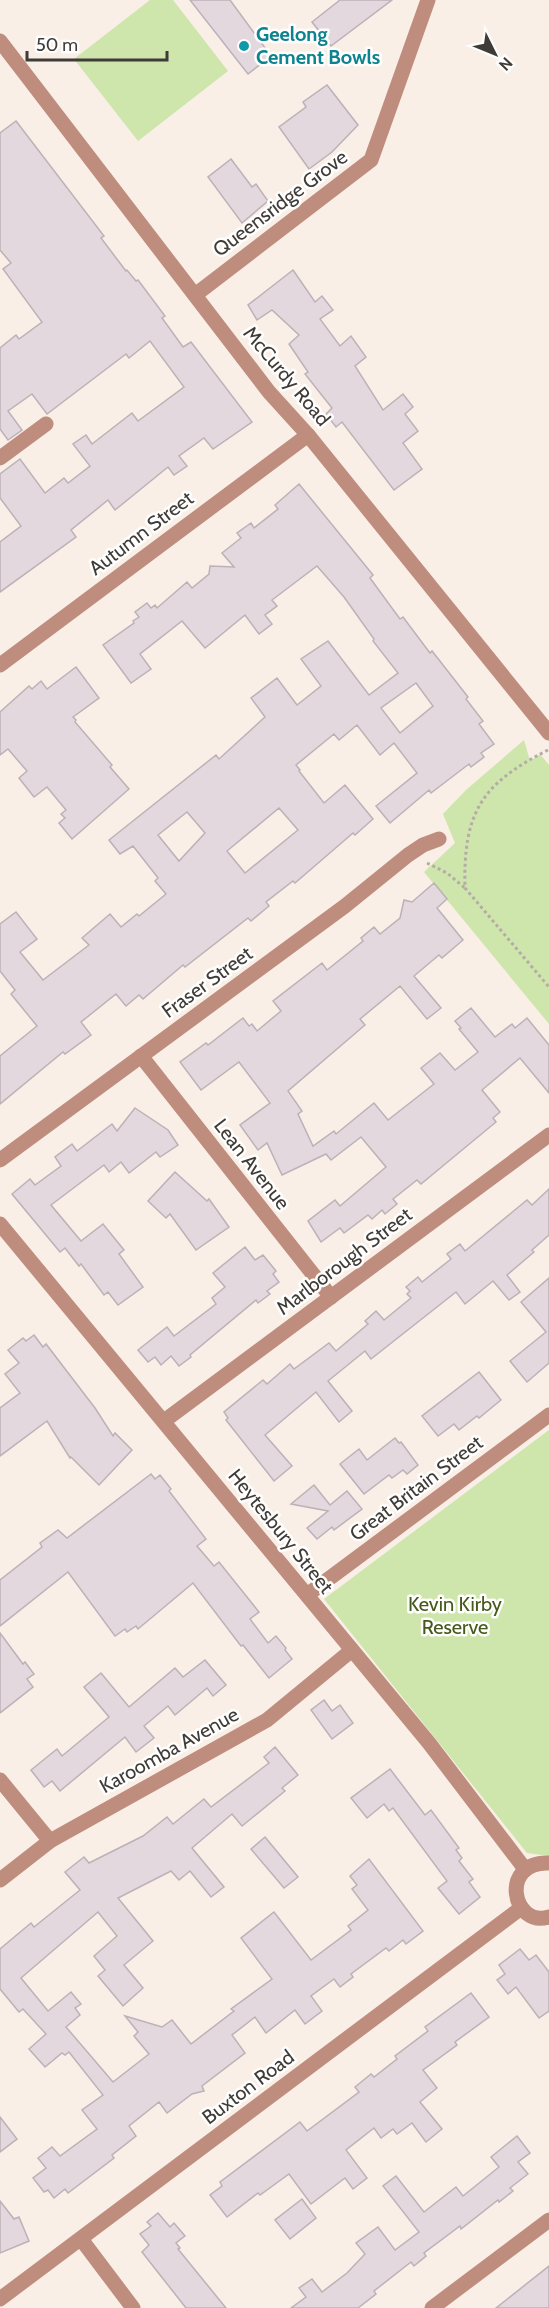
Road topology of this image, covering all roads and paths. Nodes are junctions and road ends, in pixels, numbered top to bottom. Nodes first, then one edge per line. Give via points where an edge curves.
1 (428, 0) edge
2 (0, 41) edge
3 (195, 295) junction
4 (46, 424) dead end
5 (308, 435) junction
6 (0, 458) edge
7 (0, 665) edge
8 (549, 733) edge
9 (549, 750) edge
10 (439, 839) dead end
11 (408, 855) junction
12 (465, 888) junction
13 (549, 987) edge
14 (141, 1056) junction
15 (549, 1136) edge
16 (0, 1160) edge
17 (0, 1224) edge
18 (330, 1298) junction
19 (549, 1415) edge
20 (164, 1421) junction
21 (307, 1595) junction
22 (352, 1650) junction
23 (0, 1780) edge
24 (51, 1841) junction
25 (549, 1863) edge
26 (525, 1869) junction
27 (0, 1880) edge
28 (521, 1908) junction
29 (549, 1917) edge
30 (549, 2220) edge
31 (81, 2239) junction
32 (0, 2299) edge
33 (134, 2308) edge
34 (432, 2308) edge

1 - 3 street, Queensridge Grove via 371,160
2 - 3 street, McCurdy Road
3 - 5 street, McCurdy Road via 269,392
4 - 6 street
5 - 7 street, Autumn Street
5 - 8 street, McCurdy Road
9 - 12 path via 491,789 479,804 466,847
10 - 11 street, Fraser Street
11 - 12 path via 442,870
11 - 14 street, Fraser Street
12 - 13 path
14 - 16 street, Fraser Street
14 - 18 street, Lean Avenue
15 - 18 street, Marlborough Street
17 - 20 street, Heytesbury Street
18 - 20 street, Marlborough Street
19 - 21 street, Great Britain Street
20 - 21 street, Heytesbury Street
21 - 22 street, Heytesbury Street
22 - 24 street, Karoomba Avenue via 267,1720
22 - 26 street, Heytesbury Street
23 - 24 street
24 - 27 street, Karoomba Avenue
25 - 26 street
26 - 28 street via 515,1892
28 - 29 street via 532,1916
28 - 31 street, Buxton Road
30 - 34 street
31 - 32 street, Buxton Road
31 - 33 street

